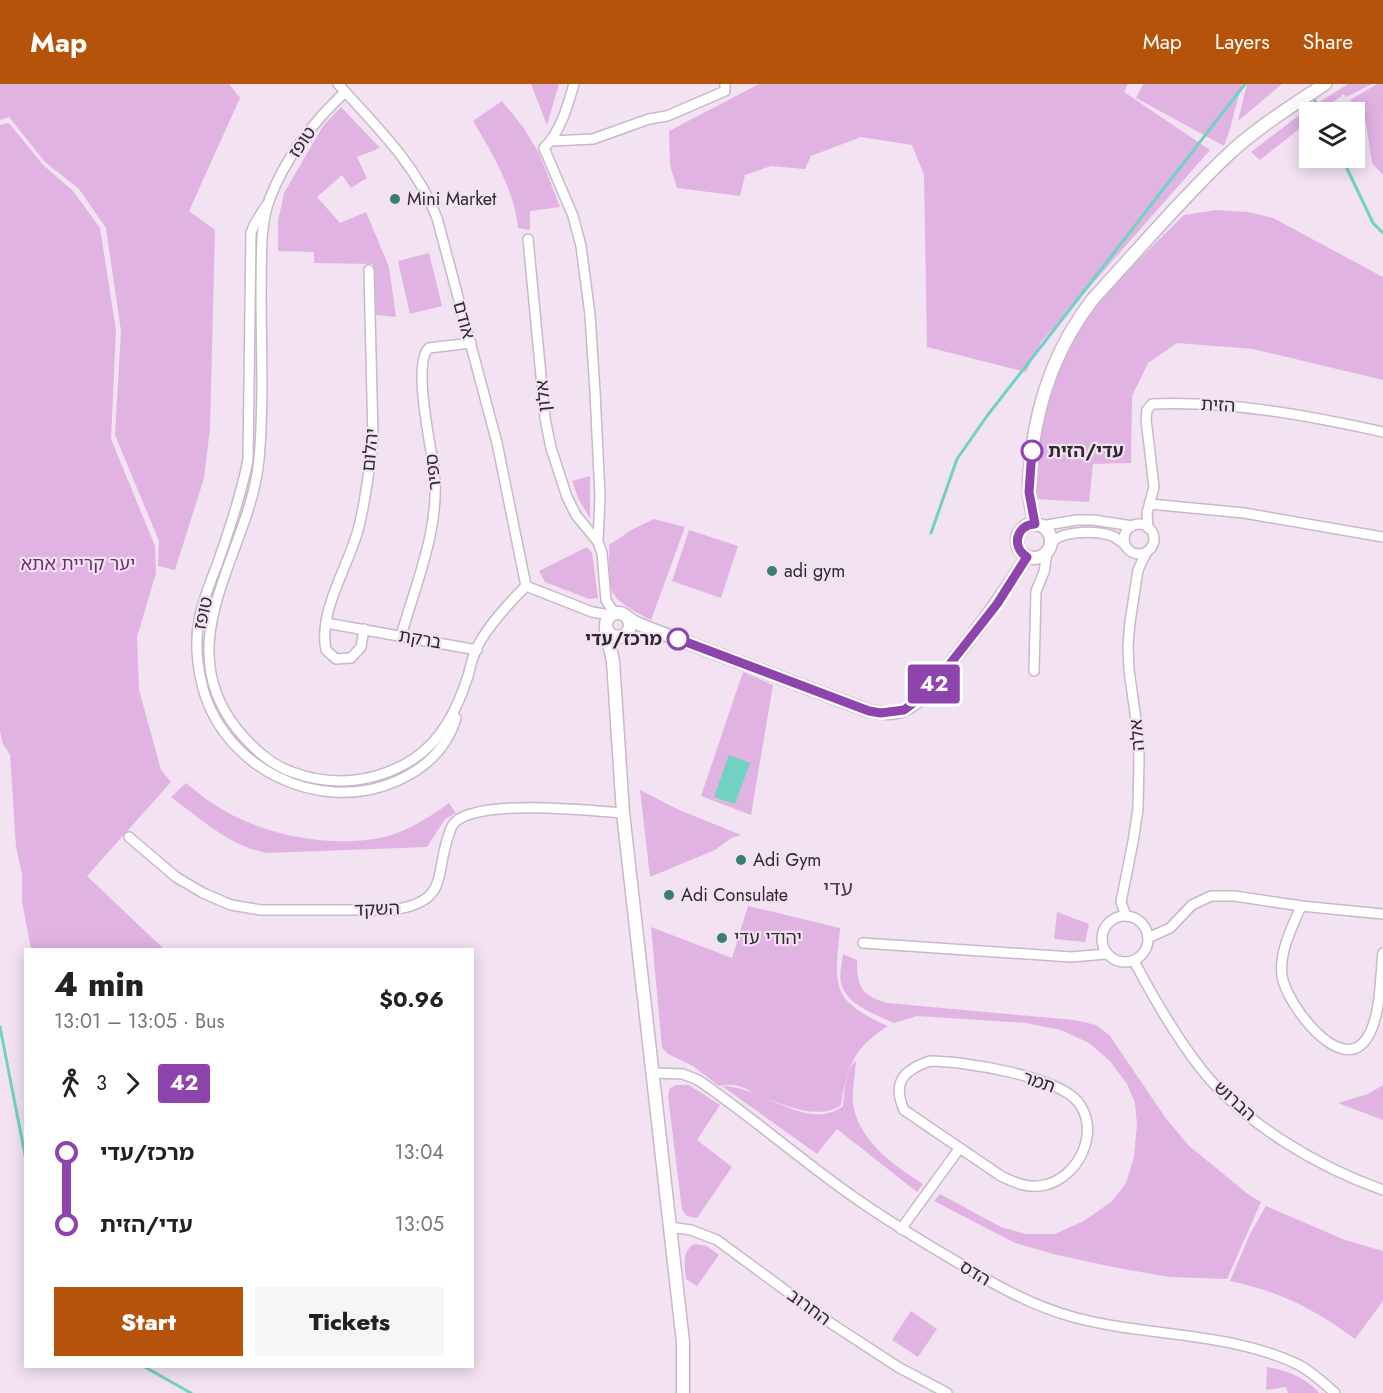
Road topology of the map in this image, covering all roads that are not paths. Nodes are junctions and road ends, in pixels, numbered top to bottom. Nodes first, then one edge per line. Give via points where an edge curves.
1 (338, 84) edge
2 (574, 84) edge
3 (725, 84) edge
4 (1325, 84) edge
5 (345, 92) junction
6 (552, 141) junction
7 (528, 239) dead end
8 (369, 270) dead end
9 (471, 343) junction
10 (1383, 432) edge
11 (1150, 504) junction
12 (1038, 525) junction
13 (1132, 526) junction
14 (1149, 528) junction
15 (1383, 537) edge
16 (598, 542) junction
17 (1125, 545) junction
18 (1049, 549) junction
19 (1146, 553) junction
20 (1027, 557) junction
21 (526, 586) junction
22 (627, 617) junction
23 (609, 621) junction
24 (326, 623) junction
25 (364, 629) junction
26 (651, 629) junction
27 (625, 635) junction
28 (401, 636) junction
29 (477, 650) junction
30 (613, 661) junction
31 (1034, 671) dead end
32 (623, 813) junction
33 (129, 837) dead end
34 (1301, 906) junction
35 (1383, 914) edge
36 (1126, 916) junction
37 (1148, 938) junction
38 (863, 943) dead end
39 (1383, 953) edge
40 (1106, 954) junction
41 (1134, 961) junction
42 (653, 1073) junction
43 (959, 1149) junction
44 (1383, 1190) edge
45 (670, 1227) junction
46 (901, 1228) junction
47 (683, 1393) edge
48 (947, 1393) edge
49 (1335, 1393) edge

1 - 5 street, אודם
2 - 6 street
3 - 6 street via 725,91 667,116 593,139
4 - 12 street via 1233,150 1077,320 1052,370 1035,429 1029,492
5 - 9 street, אודם via 408,165 428,196
5 - 29 street, טופז via 323,113 289,161 265,216 259,462 210,625 210,661 218,694 232,722 258,752 287,770 333,781 368,779 413,759 451,720
6 - 16 street via 544,148 573,216 588,297 599,484
7 - 16 street, אלון via 551,448 567,497
8 - 24 street, יהלום via 373,439 357,532
9 - 21 street, אודם via 507,485
9 - 28 street, ספיר via 429,348 424,356 422,385 434,470 435,509
10 - 11 street, הזית via 1249,407 1152,405 1146,419 1154,487
11 - 14 street, הזית
11 - 15 street via 1244,513
12 - 13 street via 1094,520
12 - 18 street via 1049,533
12 - 20 street via 1021,530 1017,540 1019,550
13 - 14 street
13 - 17 street via 1126,532
14 - 19 street via 1154,541
16 - 23 street
17 - 18 street via 1108,534 1094,533 1065,535 1055,539
17 - 19 street via 1131,553
18 - 20 street via 1038,558
18 - 31 street via 1036,591
19 - 36 street, אלה via 1138,570 1129,630 1139,769 1138,809 1121,902
20 - 26 street via 997,604 928,692 904,710 893,713 869,711
21 - 23 street
21 - 29 street, טופז via 480,641
22 - 23 street via 618,613
22 - 26 street
22 - 27 street via 630,625
23 - 27 street via 612,636
23 - 30 street
24 - 25 street
24 - 25 street, יהלום via 326,650 336,659 357,654
25 - 28 street, ברקת
26 - 27 street via 637,629
27 - 30 street via 616,647
28 - 29 street, ברקת
30 - 32 street
32 - 33 street, השקד via 531,808 471,813 452,825 441,874 426,900 393,910 261,910 231,905 176,877
32 - 42 street
34 - 35 street
34 - 37 street via 1211,896 1192,906 1170,928
34 - 39 street via 1284,948 1286,989 1309,1024 1342,1050 1360,1046 1374,1026
36 - 37 street via 1146,928
36 - 40 street via 1118,917 1103,930
37 - 41 street via 1144,953
38 - 40 street via 1071,957
40 - 41 street via 1118,962
41 - 44 street, הברוש via 1160,1011 1223,1093 1277,1136 1335,1169
42 - 45 street
42 - 46 street, הדס via 683,1074 698,1080 860,1202
43 - 43 street, תמר via 1016,1184 1045,1185 1058,1180 1080,1159 1087,1142 1084,1112 1067,1093 1038,1078 943,1061 918,1065 902,1078 899,1099 904,1110
43 - 46 street
45 - 47 street via 683,1342
45 - 48 street, החרוב via 717,1240 823,1318 898,1367
46 - 49 street, הדס via 1034,1304 1103,1324 1248,1347 1300,1366

